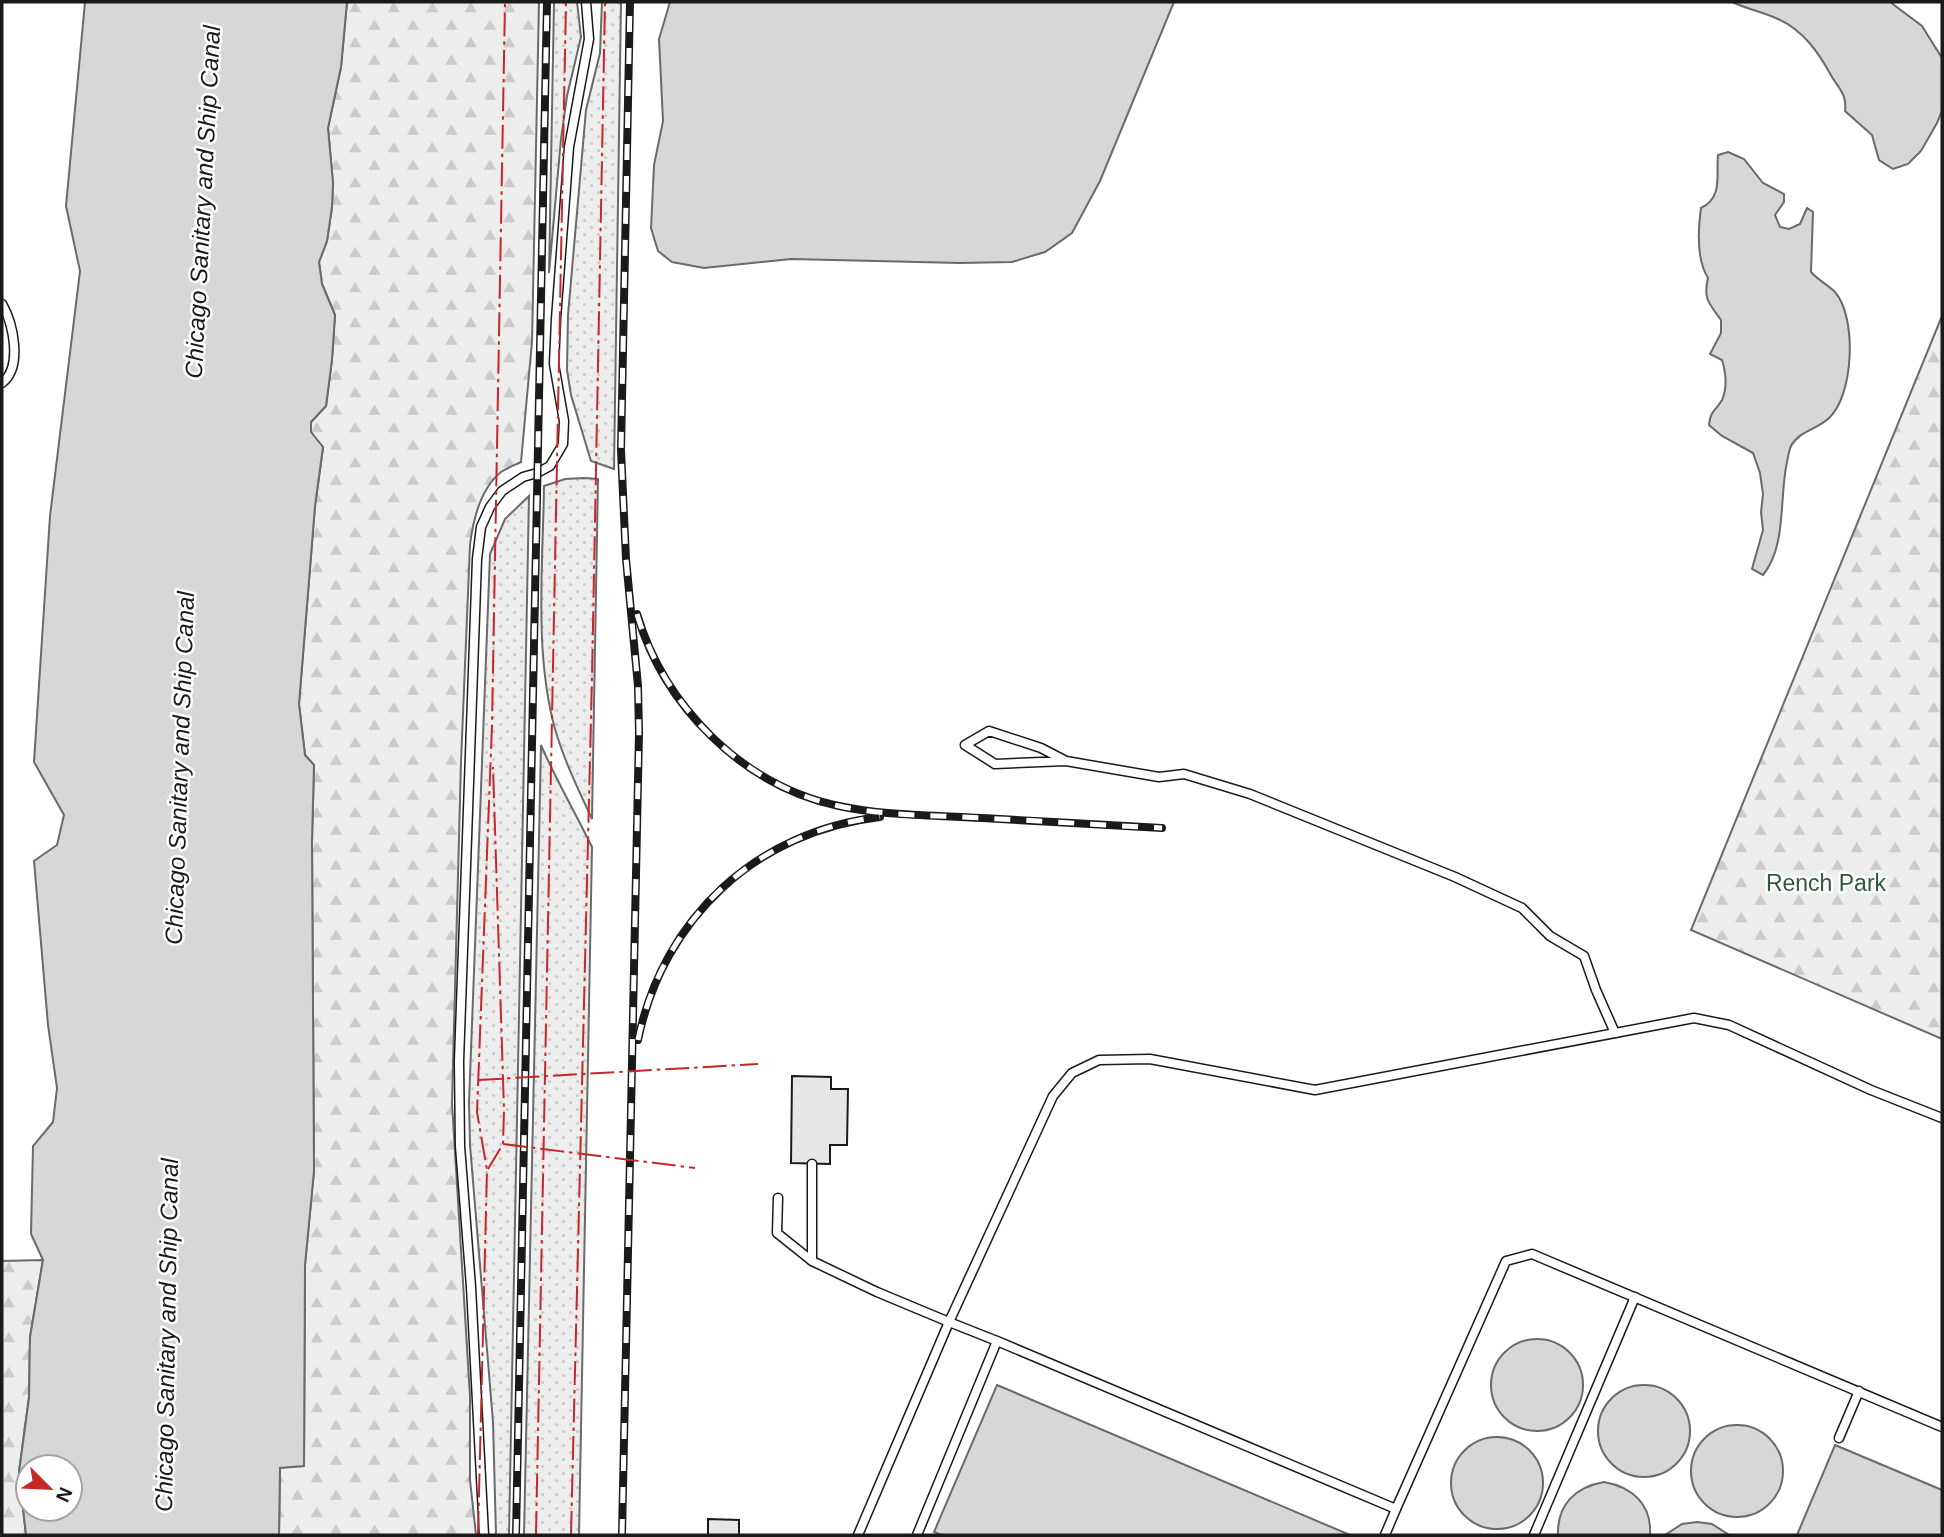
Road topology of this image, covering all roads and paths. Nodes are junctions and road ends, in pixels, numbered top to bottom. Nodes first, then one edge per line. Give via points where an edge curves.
1 (586, 2) edge
2 (2, 304) edge
3 (2, 383) edge
4 (1066, 761) junction
5 (1615, 1033) junction
6 (1942, 1118) edge
7 (812, 1164) dead end
8 (778, 1198) dead end
9 (811, 1261) junction
10 (1635, 1297) junction
11 (948, 1322) junction
12 (997, 1341) junction
13 (1859, 1391) junction
14 (1942, 1427) edge
15 (1839, 1438) dead end
16 (1396, 1509) junction
17 (484, 1535) edge
18 (858, 1535) edge
19 (917, 1535) edge
20 (1385, 1535) edge
21 (1534, 1535) edge

1 - 17 lane via 589,39 569,147 556,319 554,364 564,421 563,444 551,466 502,491 490,507 481,527 477,559 459,1061
2 - 3 lane via 10,324 13,363
4 - 4 lane via 989,731 965,745 995,764
4 - 5 lane via 1159,777 1184,774 1250,794 1522,908 1550,936 1584,956
5 - 6 lane via 1694,1018 1729,1025
5 - 11 lane via 1315,1090 1150,1059 1099,1060 1072,1073 1053,1096
7 - 9 lane
8 - 9 lane via 777,1233
9 - 11 lane
10 - 13 lane
10 - 16 lane via 1532,1254 1506,1261
10 - 21 lane
11 - 12 lane
11 - 18 lane
12 - 16 lane
12 - 19 lane
13 - 14 lane
13 - 15 lane
16 - 20 lane

